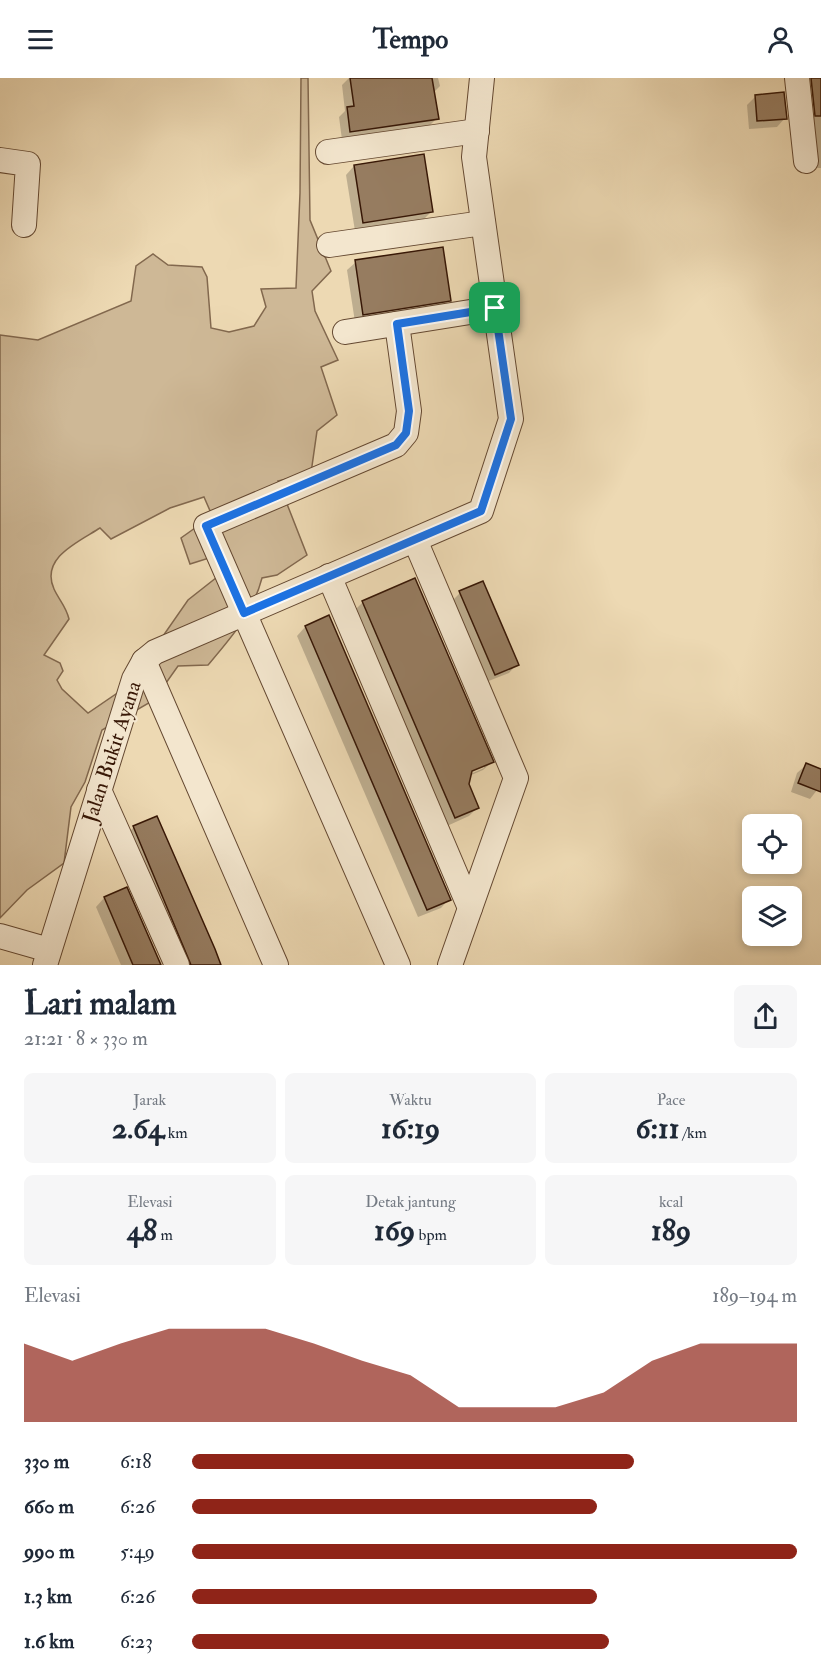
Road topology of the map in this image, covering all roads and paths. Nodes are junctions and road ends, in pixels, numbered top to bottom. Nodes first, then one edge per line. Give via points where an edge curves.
1 (482, 78) edge
2 (797, 78) edge
3 (477, 131) junction
4 (328, 152) dead end
5 (0, 160) edge
6 (807, 161) dead end
7 (483, 223) junction
8 (24, 225) dead end
9 (329, 245) dead end
10 (495, 308) junction
11 (397, 324) junction
12 (345, 332) dead end
13 (415, 540) junction
14 (329, 576) junction
15 (244, 613) junction
16 (144, 662) junction
17 (99, 790) junction
18 (471, 908) junction
19 (0, 936) edge
20 (47, 957) edge
21 (177, 965) edge
22 (276, 965) edge
23 (398, 965) edge
24 (450, 965) edge

1 - 3 street, Jalan Bukit Ayana
2 - 6 street
3 - 4 street
3 - 7 street, Jalan Bukit Ayana via 474,157
5 - 8 street via 28,164
7 - 9 street
7 - 10 street, Jalan Bukit Ayana
10 - 11 street
10 - 13 street, Jalan Bukit Ayana via 511,419 481,511
11 - 12 street
11 - 15 street via 409,411 406,433 396,445 206,526
13 - 14 street, Jalan Bukit Ayana
13 - 18 street via 516,778
14 - 15 street, Jalan Bukit Ayana
14 - 18 street
15 - 16 street, Jalan Bukit Ayana via 155,652
15 - 23 street
16 - 17 street, Jalan Bukit Ayana via 134,679
16 - 22 street
17 - 20 street, Jalan Bukit Ayana
17 - 21 street
18 - 24 street
19 - 20 street

